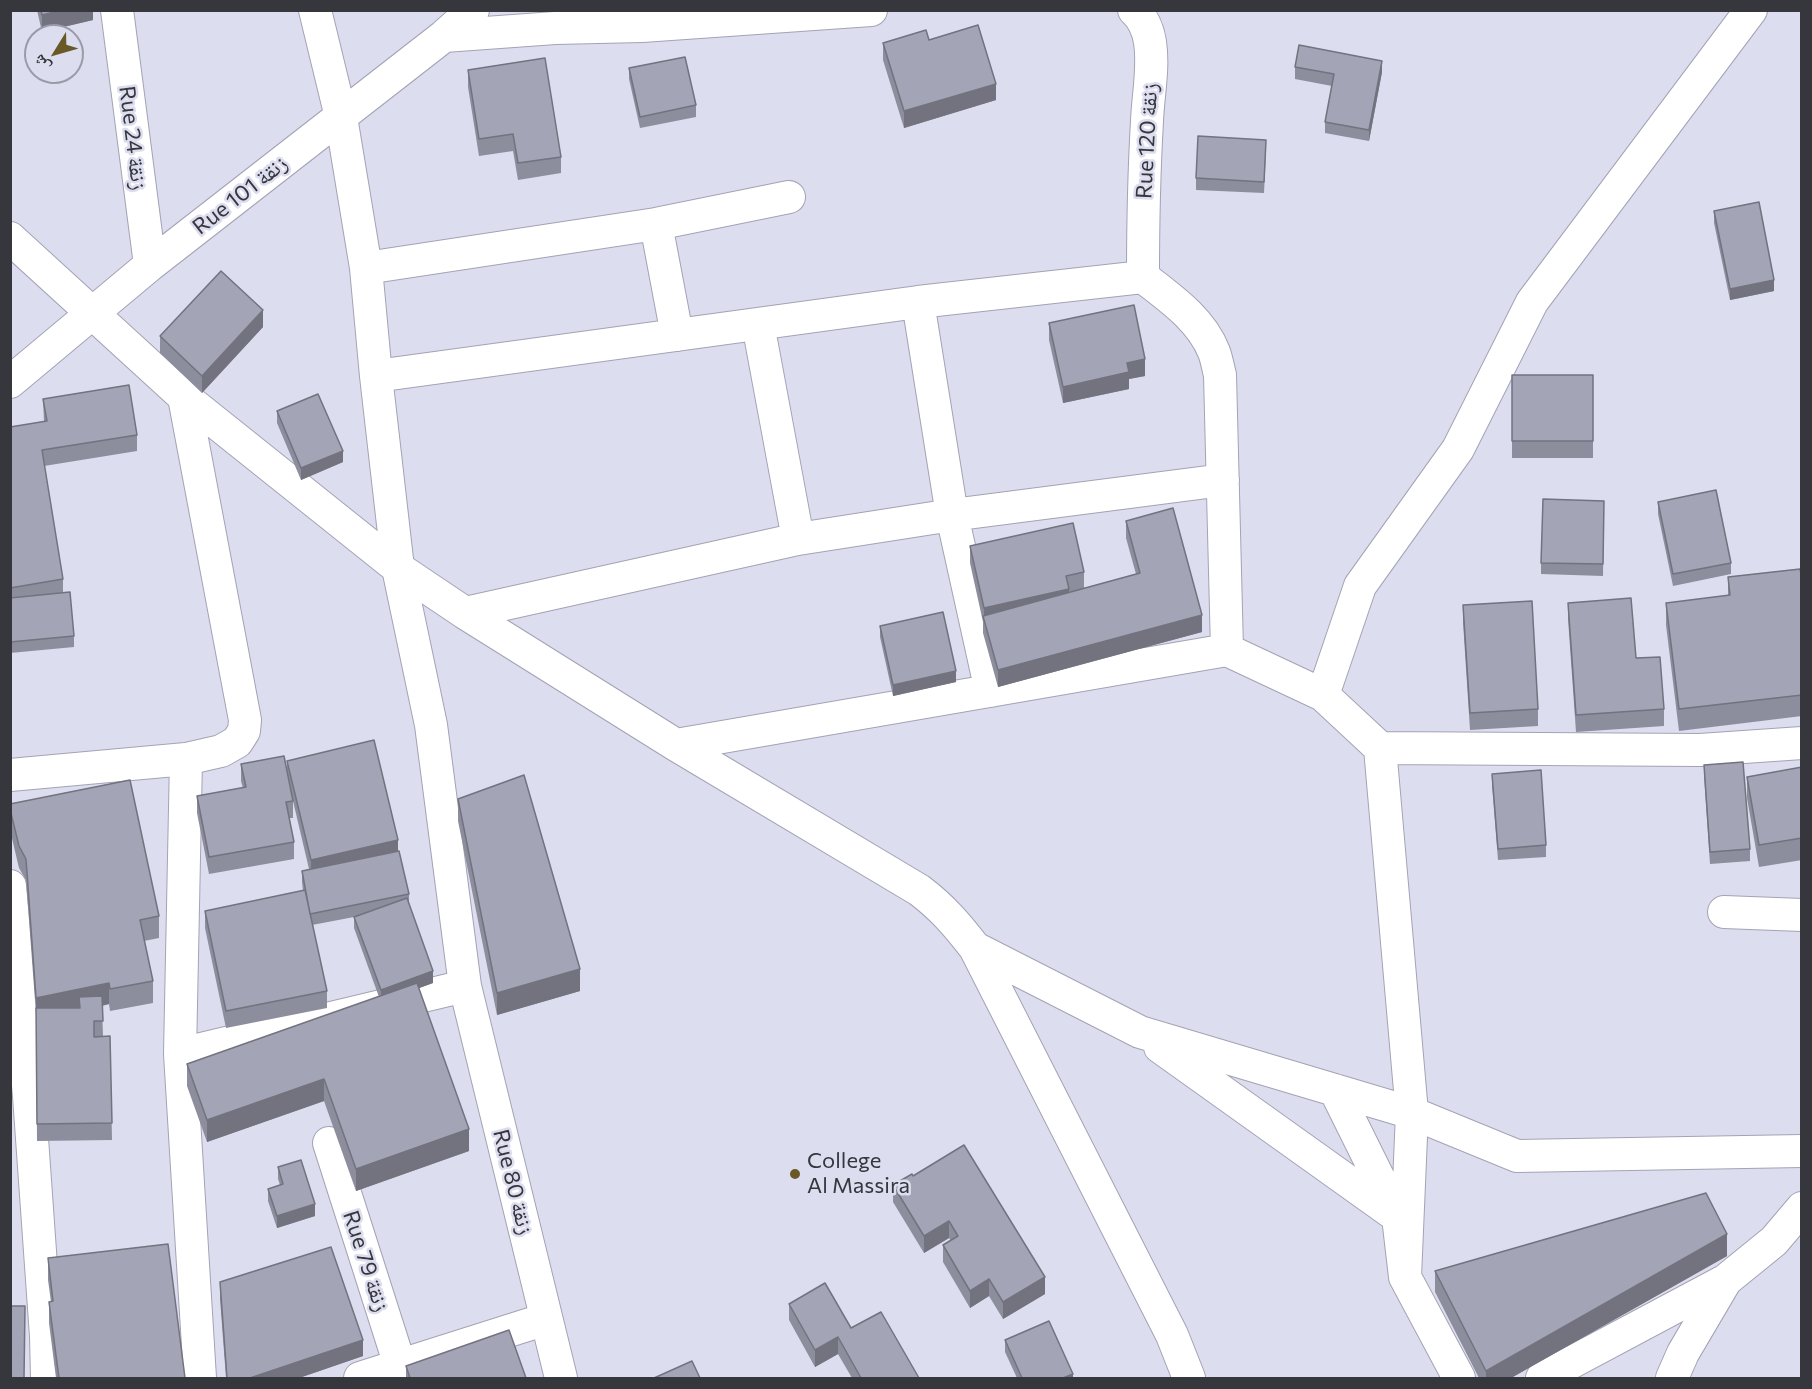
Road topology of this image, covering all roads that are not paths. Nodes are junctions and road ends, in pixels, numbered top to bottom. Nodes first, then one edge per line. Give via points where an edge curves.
1 (117, 10) edge
2 (315, 10) edge
3 (473, 10) edge
4 (871, 10) edge
5 (1134, 10) edge
6 (1751, 10) edge
7 (444, 36) junction
8 (341, 117) junction
9 (789, 197) dead end
10 (656, 224) junction
11 (10, 238) edge
12 (150, 265) junction
13 (366, 268) junction
14 (1143, 278) junction
15 (918, 302) junction
16 (93, 313) junction
17 (758, 324) junction
18 (677, 335) junction
19 (376, 376) junction
20 (10, 382) edge
21 (184, 397) junction
22 (1223, 480) junction
23 (952, 515) junction
24 (798, 539) junction
25 (398, 568) junction
26 (465, 613) junction
27 (1227, 650) junction
28 (992, 691) junction
29 (1323, 695) junction
30 (1802, 743) edge
31 (676, 745) junction
32 (1380, 748) junction
33 (186, 759) junction
34 (10, 775) edge
35 (10, 886) edge
36 (1724, 912) dead end
37 (1802, 915) edge
38 (975, 948) junction
39 (465, 986) junction
40 (1140, 1032) junction
41 (180, 1054) junction
42 (1335, 1090) junction
43 (20, 1095) edge
44 (1412, 1113) junction
45 (329, 1143) dead end
46 (1802, 1151) edge
47 (1802, 1208) edge
48 (1398, 1217) junction
49 (1405, 1277) junction
50 (1726, 1280) junction
51 (546, 1319) junction
52 (402, 1372) edge
53 (47, 1378) edge
54 (200, 1378) edge
55 (360, 1378) edge
56 (561, 1378) edge
57 (1190, 1378) edge
58 (1459, 1378) edge
59 (1542, 1378) edge
60 (1672, 1378) edge

1 - 12 street, Rue 24 زنقة
2 - 8 street, Rue 80 زنقة
3 - 7 street, Rue 101 زنقة
4 - 7 street
5 - 14 street, Rue 120 زنقة via 1147,30 1152,70 1143,207
6 - 29 street via 1532,302 1458,449 1360,586
7 - 8 street, Rue 101 زنقة
8 - 12 street, Rue 101 زنقة
8 - 13 street, Rue 80 زنقة
9 - 10 street
10 - 13 street
10 - 18 street
11 - 16 street
12 - 16 street, Rue 101 زنقة
13 - 19 street, Rue 80 زنقة
14 - 15 street
14 - 22 street via 1180,305 1214,351 1220,375
15 - 17 street
15 - 23 street
16 - 20 street, Rue 101 زنقة
16 - 21 street
17 - 18 street
17 - 24 street
18 - 19 street
19 - 25 street, Rue 80 زنقة
21 - 25 street
21 - 33 street via 244,720 244,731 237,742 221,751
22 - 23 street
22 - 27 street
23 - 24 street
23 - 28 street
24 - 26 street
25 - 26 street
25 - 39 street, Rue 80 زنقة via 431,725
26 - 31 street
27 - 28 street
27 - 29 street
28 - 31 street
29 - 32 street
30 - 32 street via 1700,750
31 - 38 street via 919,890 937,903
32 - 44 street
33 - 34 street
33 - 41 street
35 - 43 street
36 - 37 street
38 - 40 street
38 - 57 street via 1172,1335
39 - 41 street
39 - 51 street, Rue 80 زنقة
40 - 42 street
40 - 48 street
41 - 54 street
42 - 44 street
42 - 48 street
43 - 53 street
44 - 46 street via 1517,1156
44 - 49 street
45 - 52 street, Rue 79 زنقة
47 - 50 street via 1774,1241
48 - 49 street
49 - 58 street
50 - 59 street
50 - 60 street
51 - 52 street
51 - 56 street, Rue 80 زنقة
52 - 55 street

